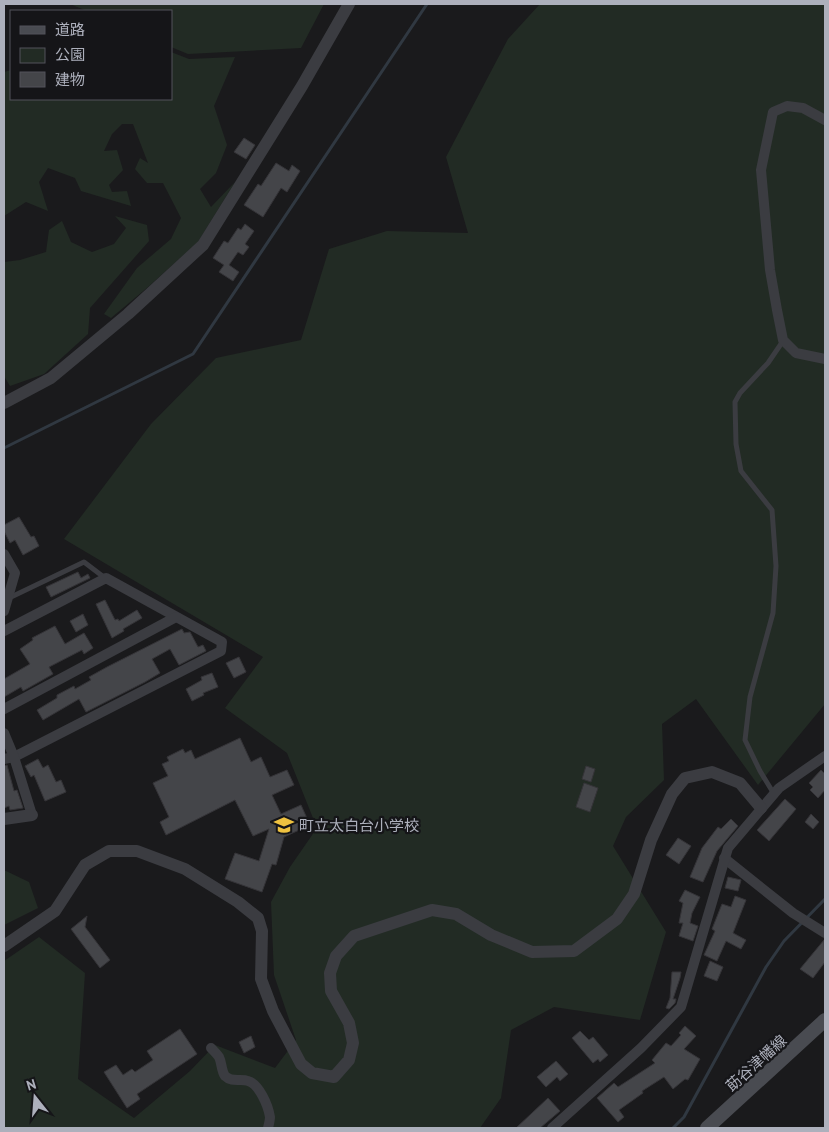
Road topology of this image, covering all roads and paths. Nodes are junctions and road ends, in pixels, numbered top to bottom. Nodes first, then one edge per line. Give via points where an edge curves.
1 (350, 4) edge
2 (825, 120) edge
3 (783, 340) junction
4 (825, 359) edge
5 (4, 403) edge
6 (4, 554) edge
7 (106, 578) junction
8 (7, 600) junction
9 (4, 611) edge
10 (176, 617) junction
11 (4, 631) edge
12 (4, 709) edge
13 (4, 733) edge
14 (825, 756) edge
15 (9, 758) edge
16 (774, 794) junction
17 (761, 808) junction
18 (32, 815) joint
19 (4, 819) edge
20 (724, 858) junction
21 (825, 933) edge
22 (4, 946) edge
23 (825, 1020) edge
24 (211, 1048) dead end
25 (268, 1128) edge
26 (552, 1128) edge
27 (707, 1128) edge

1 - 5 street via 203,245 135,308 51,378
2 - 3 street via 802,108 787,106 773,112 761,170 770,270
3 - 4 street via 796,353
3 - 16 lane via 735,402 736,444 741,472 772,510 776,566 773,613 750,697 745,740
6 - 8 street via 15,573
7 - 8 lane via 84,562
7 - 10 street
7 - 11 street
8 - 9 street
10 - 12 street
10 - 15 street via 222,642 221,651
13 - 15 street
14 - 16 street
15 - 18 street
16 - 17 street
17 - 20 street via 728,848
17 - 22 street via 740,783 712,772 685,778 672,794 651,840 634,894 617,919 574,951 532,952 492,935 456,914 432,910 354,936 336,956 330,973 331,991 348,1023 353,1043 349,1060 334,1078 312,1073 301,1064 273,1011 262,979 262,931 258,918 185,869 137,851 109,851 85,865 55,911
18 - 19 street
20 - 21 street via 793,913
20 - 26 street via 681,1007 641,1048
23 - 27 main road, 莇谷津幡線
24 - 25 street via 226,1076 255,1084 268,1111

